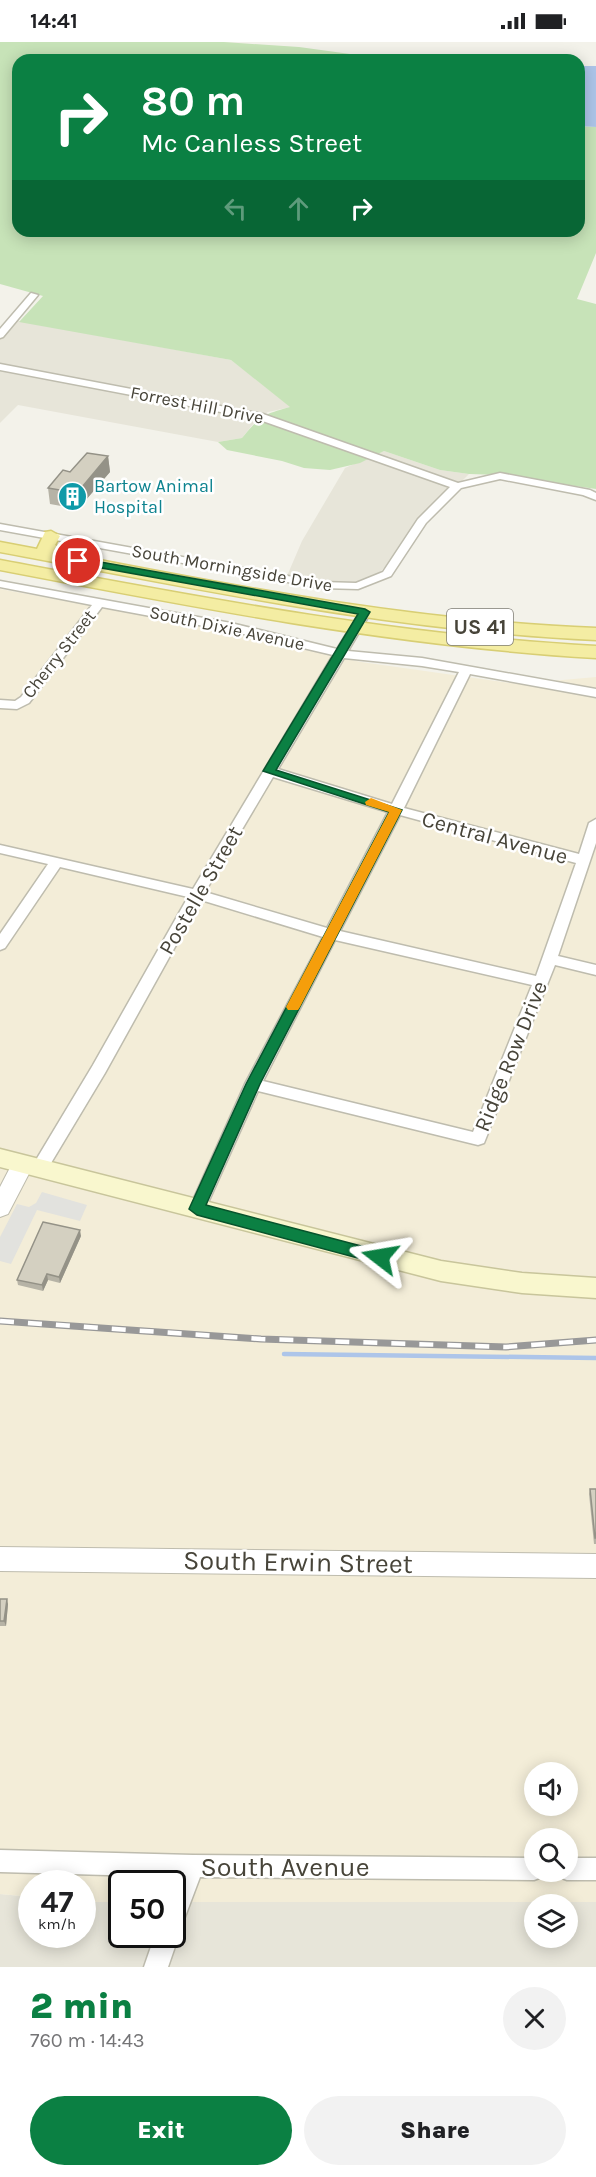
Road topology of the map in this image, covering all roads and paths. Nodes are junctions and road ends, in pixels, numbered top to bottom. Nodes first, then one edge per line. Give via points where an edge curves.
1 (34, 295) dead end
2 (0, 335) edge
3 (0, 367) edge
4 (457, 486) junction
5 (596, 497) edge
6 (0, 527) edge
7 (51, 536) junction
8 (78, 561) junction
9 (0, 565) edge
10 (53, 575) junction
11 (21, 588) junction
12 (100, 602) junction
13 (360, 620) junction
14 (596, 634) edge
15 (596, 644) edge
16 (596, 652) edge
17 (342, 654) junction
18 (465, 670) junction
19 (596, 693) edge
20 (0, 704) edge
21 (269, 771) junction
22 (396, 810) junction
23 (596, 823) edge
24 (0, 849) edge
25 (583, 860) junction
26 (57, 861) junction
27 (197, 894) junction
28 (330, 934) junction
29 (0, 945) edge
30 (550, 959) junction
31 (596, 970) edge
32 (540, 982) junction
33 (253, 1084) junction
34 (0, 1158) edge
35 (31, 1167) junction
36 (0, 1208) edge
37 (197, 1209) junction
38 (596, 1288) edge
39 (0, 1558) edge
40 (596, 1566) edge
41 (0, 1861) edge
42 (193, 1866) junction
43 (524, 1869) edge
44 (578, 1869) edge
45 (596, 1869) edge
46 (186, 1885) edge
47 (163, 1948) edge
48 (156, 1967) edge

1 - 2 street
3 - 4 street, Forrest Hill Drive via 259,416
4 - 5 street via 500,476
4 - 7 street, South Morningside Drive via 422,521 387,574 358,586 321,585
6 - 7 street, South Morningside Drive
7 - 8 main road via 45,544 48,549
8 - 9 main road, US 41
8 - 13 main road, US 41
9 - 10 main road, US 41
9 - 11 street, South Dixie Avenue
9 - 13 main road via 125,578
10 - 11 main road via 33,578
10 - 13 main road, US 41
11 - 12 street, South Dixie Avenue
12 - 17 street, South Dixie Avenue
12 - 20 street, Cherry Street via 25,700 17,705
13 - 14 main road, US 41
13 - 15 main road via 472,637
13 - 16 main road, US 41 via 463,644
13 - 17 street, Postelle Street
17 - 18 street, South Dixie Avenue
17 - 21 street, Postelle Street
18 - 19 street, South Dixie Avenue
18 - 22 street
21 - 22 street, Central Avenue
21 - 27 street, Postelle Street
22 - 25 street, Central Avenue
22 - 28 street
23 - 25 street, Ridge Row Drive
24 - 26 street
25 - 30 street, Ridge Row Drive
26 - 27 street
26 - 29 street
27 - 28 street
27 - 35 street, Postelle Street via 99,1069
28 - 32 street
28 - 33 street
30 - 31 street
30 - 32 street, Ridge Row Drive
32 - 33 street, Ridge Row Drive via 478,1139
33 - 37 street
34 - 35 main road
35 - 36 street
35 - 37 main road
37 - 38 main road via 441,1271 522,1283
39 - 40 street, South Erwin Street
41 - 42 street, South Avenue
42 - 43 street, South Avenue
42 - 46 street
44 - 45 street
47 - 48 street

